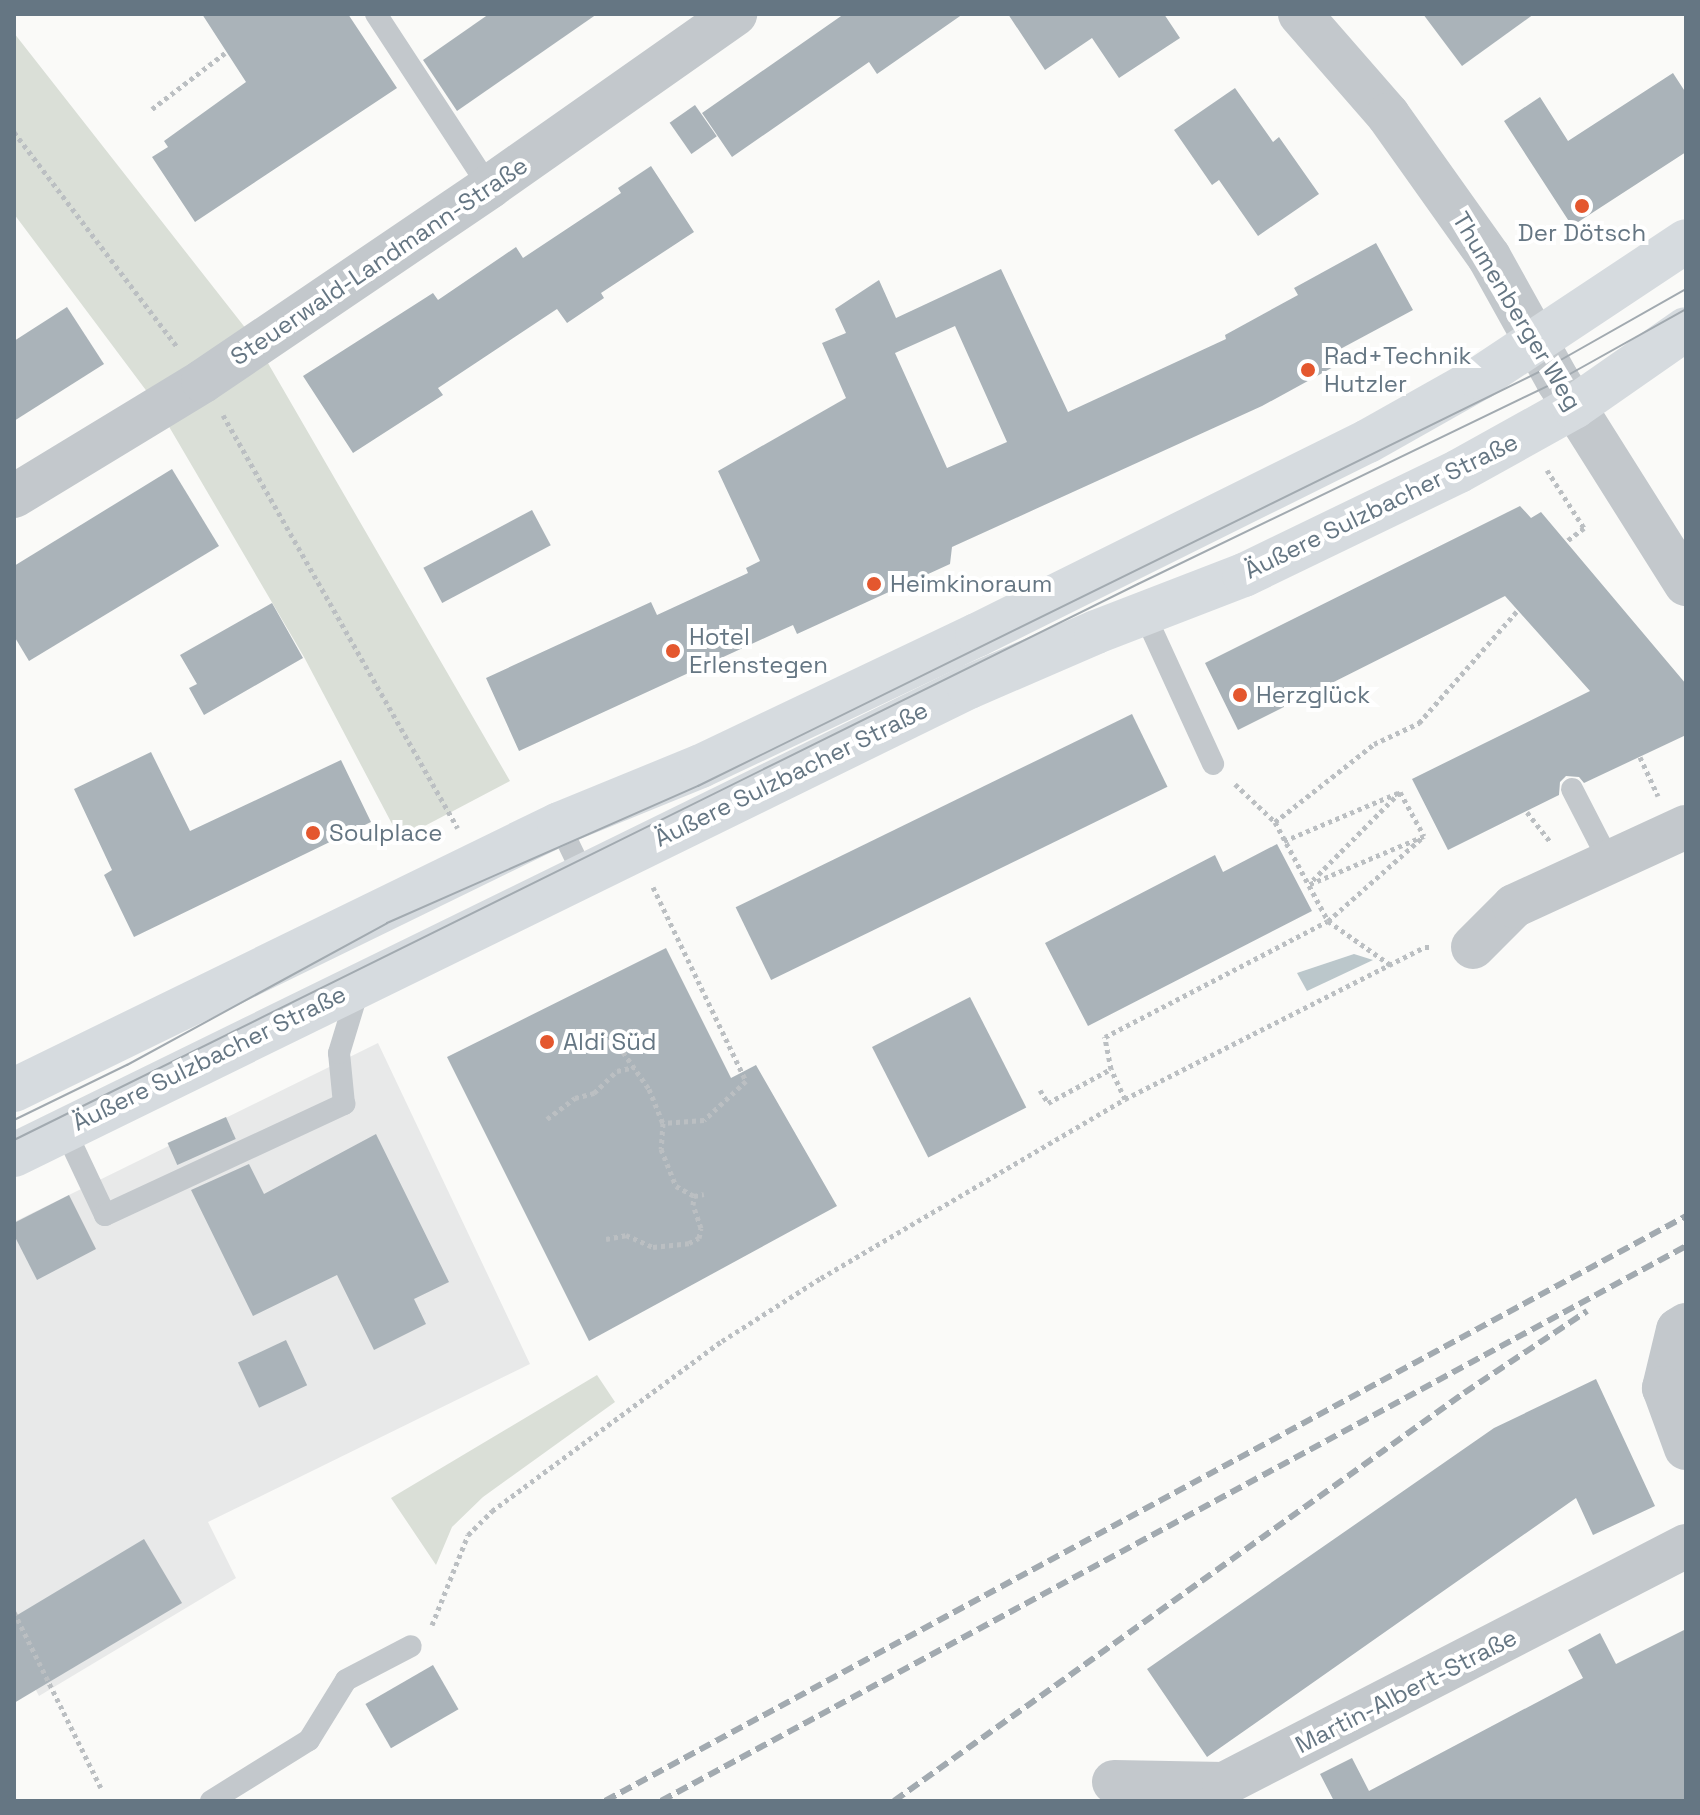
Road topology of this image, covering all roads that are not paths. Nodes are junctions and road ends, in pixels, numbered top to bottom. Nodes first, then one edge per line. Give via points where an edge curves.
1 (376, 14) edge
2 (735, 14) edge
3 (1300, 14) edge
4 (489, 187) junction
5 (1686, 241) edge
6 (1686, 329) edge
7 (1536, 342) junction
8 (1583, 422) junction
9 (14, 496) edge
10 (1686, 584) edge
11 (1144, 613) junction
12 (1213, 764) road end
13 (1572, 789) dead end
14 (559, 824) junction
15 (1686, 827) edge
16 (1609, 861) junction
17 (584, 876) junction
18 (1473, 947) road end
19 (361, 983) junction
20 (14, 1090) edge
21 (65, 1130) junction
22 (14, 1155) edge
23 (1686, 1325) edge
24 (1686, 1448) edge
25 (1686, 1546) edge
26 (411, 1646) road end
27 (1114, 1782) dead end
28 (211, 1801) edge

1 - 4 lane
2 - 4 street, Steuerwald-Landmann-Straße
3 - 7 street, Thumenberger Weg via 1423,161 1489,257
4 - 9 street, Steuerwald-Landmann-Straße via 203,381
5 - 7 main road, Äußere Sulzbacher Straße
6 - 8 main road, Äußere Sulzbacher Straße
7 - 8 street, Thumenberger Weg
7 - 14 main road, Äußere Sulzbacher Straße via 1438,403 1137,556 701,766
8 - 10 street, Thumenberger Weg
8 - 11 main road, Äußere Sulzbacher Straße via 1459,471 1244,575
11 - 12 lane
11 - 17 main road, Äußere Sulzbacher Straße via 969,687
13 - 16 lane
14 - 17 lane
14 - 20 main road, Äußere Sulzbacher Straße
15 - 16 street
16 - 18 street via 1514,906
17 - 19 main road, Äußere Sulzbacher Straße
19 - 21 main road, Äußere Sulzbacher Straße
19 - 21 lane via 339,1053 344,1104 105,1215
21 - 22 main road, Äußere Sulzbacher Straße
23 - 24 street via 1678,1330 1664,1388
25 - 27 street, Martin-Albert-Straße via 1224,1784
26 - 28 lane via 346,1680 309,1740

